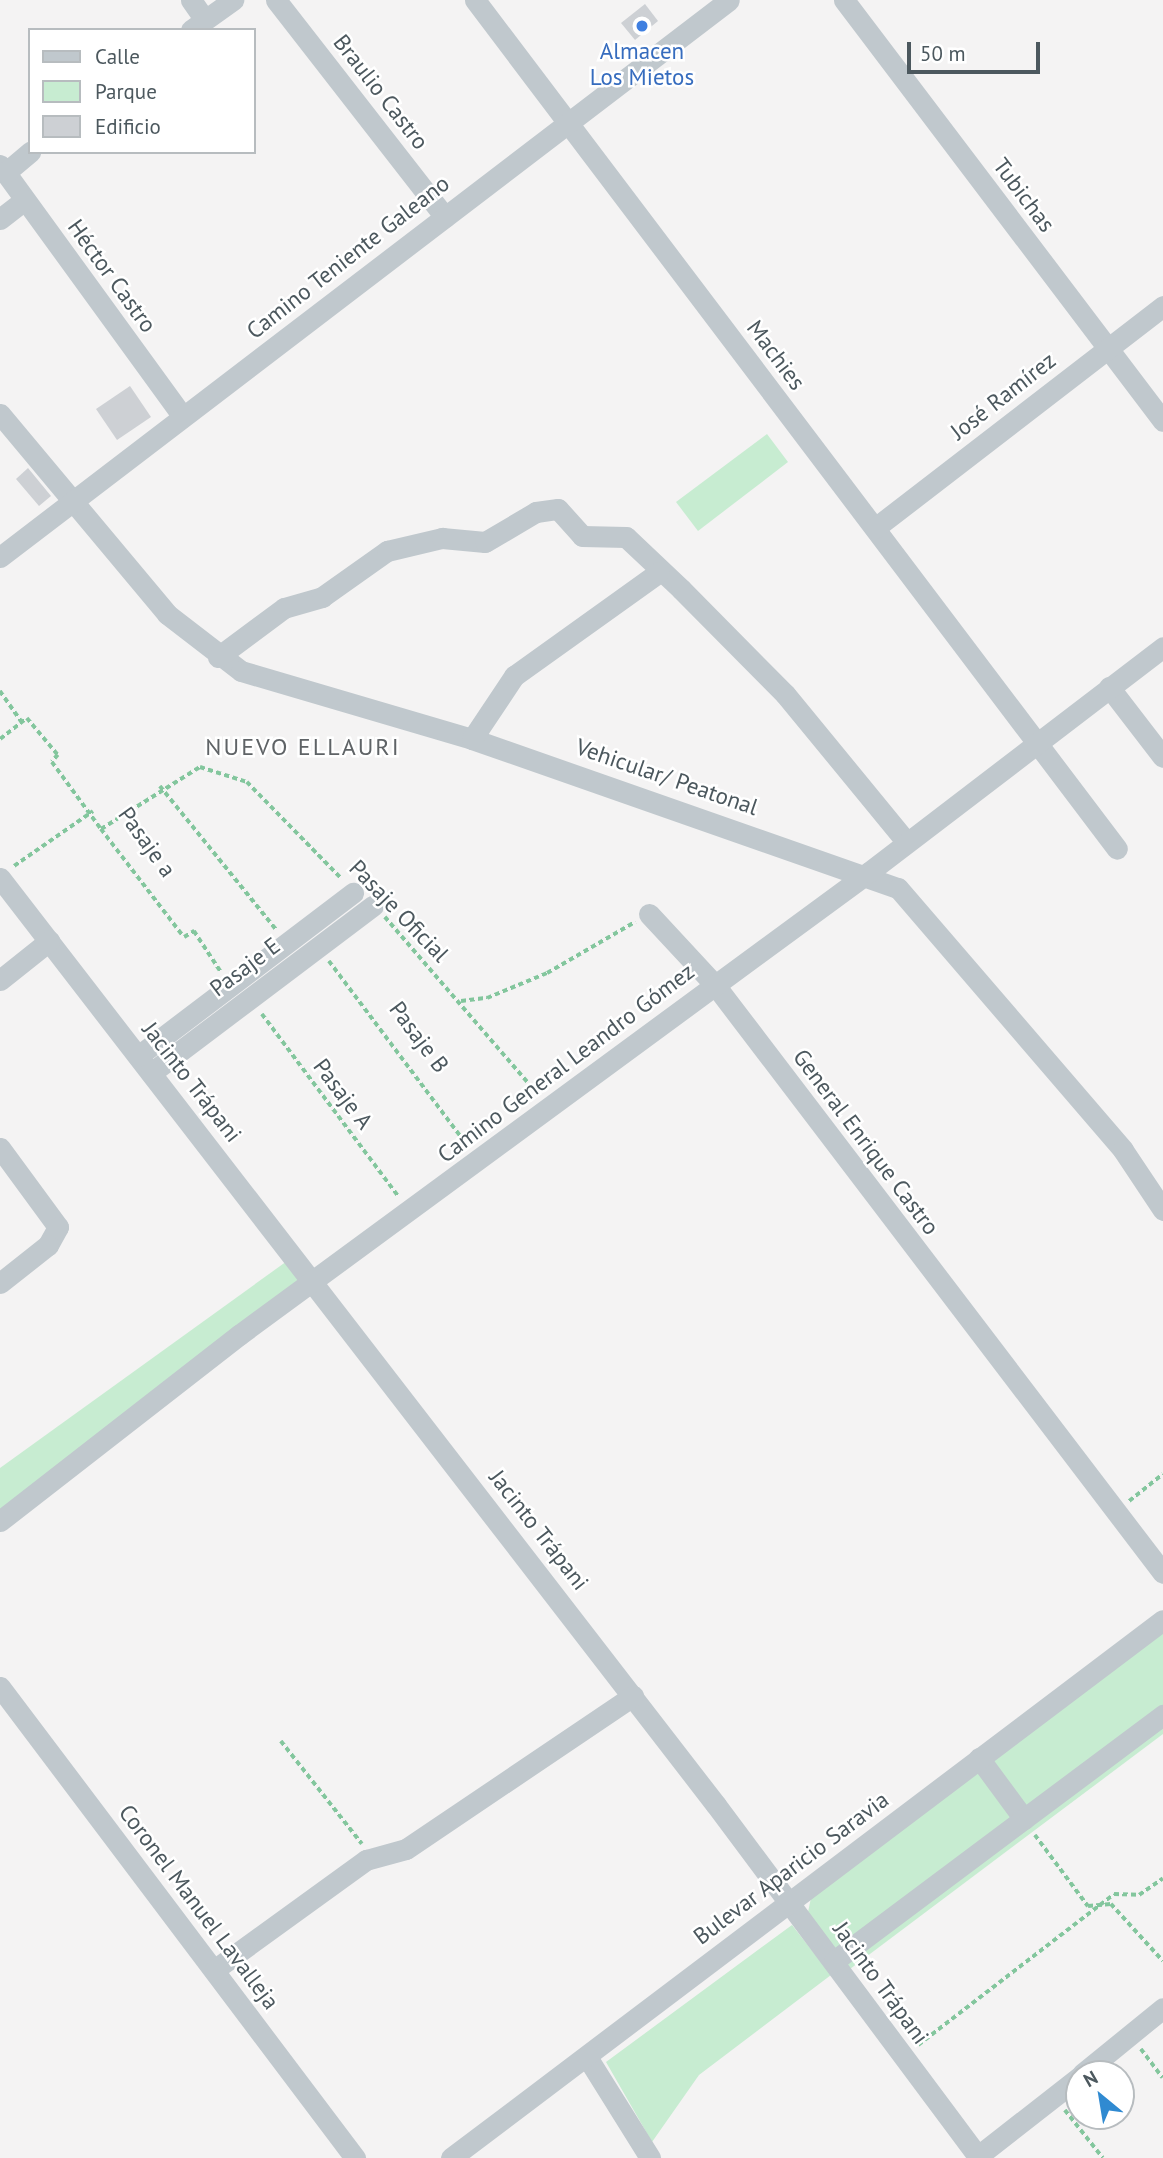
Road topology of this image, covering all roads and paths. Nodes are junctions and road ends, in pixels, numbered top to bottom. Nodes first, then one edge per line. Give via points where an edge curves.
1 (191, 0) edge
2 (233, 0) edge
3 (276, 0) edge
4 (475, 0) edge
5 (729, 0) edge
6 (844, 0) edge
7 (198, 25) edge
8 (566, 121) junction
9 (28, 153) edge
10 (3, 169) edge
11 (24, 200) junction
12 (445, 217) junction
13 (0, 219) edge
14 (1163, 306) edge
15 (1108, 349) junction
16 (0, 414) edge
17 (183, 417) junction
18 (1163, 422) edge
19 (76, 505) junction
20 (875, 528) junction
21 (2, 552) edge
22 (659, 572) junction
23 (1163, 647) edge
24 (218, 657) junction
25 (1109, 687) junction
26 (0, 691) edge
27 (22, 722) junction
28 (0, 739) edge
29 (472, 739) junction
30 (1037, 742) junction
31 (1163, 757) edge
32 (160, 786) junction
33 (93, 811) junction
34 (101, 829) junction
35 (905, 840) junction
36 (1116, 849) dead end
37 (869, 872) junction
38 (5, 873) edge
39 (353, 892) joint
40 (373, 906) joint
41 (649, 914) joint
42 (309, 925) junction
43 (49, 940) junction
44 (283, 946) junction
45 (317, 946) junction
46 (0, 980) edge
47 (715, 985) junction
48 (240, 992) junction
49 (461, 1001) junction
50 (138, 1056) junction
51 (151, 1073) junction
52 (551, 1109) junction
53 (0, 1147) edge
54 (479, 1161) junction
55 (1163, 1210) edge
56 (410, 1213) junction
57 (314, 1281) junction
58 (0, 1283) edge
59 (1163, 1474) edge
60 (1113, 1512) junction
61 (0, 1521) edge
62 (1163, 1573) edge
63 (1163, 1620) edge
64 (0, 1687) edge
65 (633, 1696) junction
66 (1163, 1715) edge
67 (281, 1741) dead end
68 (979, 1758) junction
69 (1024, 1819) junction
70 (373, 1856) junction
71 (1163, 1878) edge
72 (789, 1903) junction
73 (1099, 1905) junction
74 (834, 1961) junction
75 (1163, 1961) edge
76 (214, 1970) junction
77 (1163, 2008) edge
78 (1130, 2033) junction
79 (587, 2057) junction
80 (902, 2057) junction
81 (1098, 2060) edge
82 (1163, 2078) edge
83 (1065, 2089) edge
84 (1055, 2097) junction
85 (978, 2157) edge
86 (355, 2158) edge
87 (451, 2158) edge
88 (650, 2158) edge
89 (1103, 2158) edge

1 - 7 street
2 - 7 street
3 - 12 street, Braulio Castro
4 - 8 street, Machies
5 - 8 street, Camino Teniente Galeano
6 - 15 street, Tubichas
8 - 12 street, Camino Teniente Galeano
8 - 20 street, Machies
9 - 10 street
10 - 11 street, Héctor Castro
11 - 13 street
11 - 17 street, Héctor Castro
12 - 17 street, Camino Teniente Galeano
14 - 15 street, José Ramírez
15 - 18 street, Tubichas
15 - 20 street, José Ramírez
16 - 19 street, Vehicular/ Peatonal
17 - 19 street, Camino Teniente Galeano
19 - 21 street, Camino Teniente Galeano
19 - 24 street, Vehicular/ Peatonal via 167,614
20 - 30 street, Machies
22 - 24 street via 626,537 582,536 558,509 536,512 485,542 442,538 387,551 322,597 284,608
22 - 29 street via 514,676
22 - 35 street via 785,694
23 - 25 street, Camino General Leandro Gómez
24 - 29 street, Vehicular/ Peatonal via 242,671
25 - 30 street, Camino General Leandro Gómez
25 - 31 street
26 - 27 path
27 - 28 path
27 - 33 path, Pasaje a via 27,718 58,755 52,762
29 - 37 street, Vehicular/ Peatonal
30 - 35 street, Camino General Leandro Gómez
30 - 36 street, Machies
32 - 34 path
32 - 39 path, Pasaje Oficial via 200,767 247,782
32 - 44 path via 227,873 238,874
33 - 34 path, Pasaje a
33 - 38 path
34 - 48 path, Pasaje a via 184,937 194,931
35 - 37 street, Camino General Leandro Gómez
37 - 47 street, Camino General Leandro Gómez
37 - 55 street, Vehicular/ Peatonal via 898,888 1123,1150
38 - 43 street, Jacinto Trápani
39 - 42 street, Pasaje E
40 - 45 street, Pasaje E
40 - 49 path, Pasaje Oficial
41 - 47 street, General Enrique Castro
41 - 49 path via 547,973 487,998
42 - 44 street, Pasaje E
42 - 45 street
43 - 46 street
43 - 50 street, Jacinto Trápani
44 - 48 street, Pasaje E
45 - 48 street, Pasaje E
45 - 54 path, Pasaje B
47 - 52 street, Camino General Leandro Gómez
47 - 60 street, General Enrique Castro
48 - 50 street, Pasaje E
48 - 51 street, Pasaje E
48 - 56 path, Pasaje A
49 - 52 path, Pasaje Oficial
50 - 51 street, Jacinto Trápani
51 - 57 street, Jacinto Trápani
52 - 54 street, Camino General Leandro Gómez
53 - 58 street via 58,1227 48,1245
54 - 56 street, Camino General Leandro Gómez
56 - 57 street, Camino General Leandro Gómez
57 - 61 street, Camino General Leandro Gómez
57 - 65 street, Jacinto Trápani
59 - 60 path
60 - 62 street, General Enrique Castro
63 - 68 street, Bulevar Aparicio Saravia
64 - 76 street, Coronel Manuel Lavalleja
65 - 70 street via 406,1849
65 - 72 street, Jacinto Trápani
66 - 69 street
67 - 70 path
68 - 69 street
68 - 72 street, Bulevar Aparicio Saravia
69 - 73 path via 1088,1906
69 - 74 street
70 - 76 street
71 - 73 path via 1139,1895 1114,1894
72 - 74 street, Jacinto Trápani
72 - 79 street, Bulevar Aparicio Saravia
73 - 75 path via 1111,1904
73 - 80 path
74 - 80 street, Jacinto Trápani
76 - 86 street, Coronel Manuel Lavalleja
77 - 78 street
78 - 81 street
78 - 82 path
79 - 87 street, Bulevar Aparicio Saravia
79 - 88 street
80 - 85 street, Jacinto Trápani
83 - 84 street
84 - 85 street
84 - 89 path

